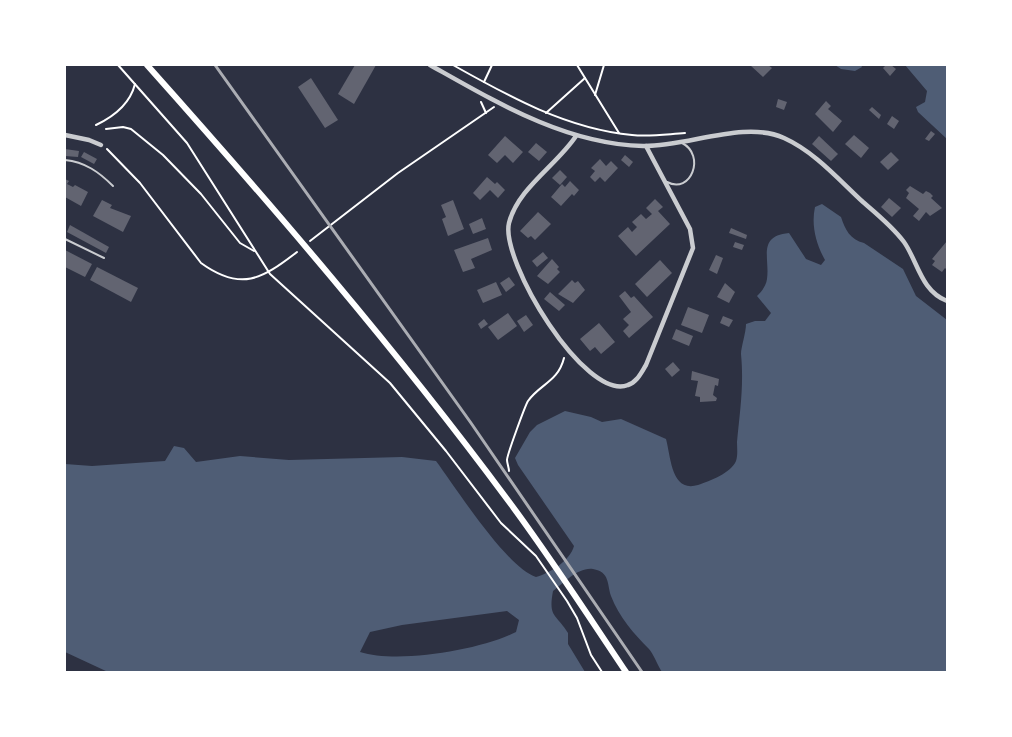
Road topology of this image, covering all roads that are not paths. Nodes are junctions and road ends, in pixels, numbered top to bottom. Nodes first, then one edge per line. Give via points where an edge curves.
1 (147, 65) edge
2 (430, 65) edge
3 (65, 135) edge
4 (576, 136) junction
5 (682, 143) junction
6 (101, 145) road end
7 (646, 146) junction
8 (65, 160) edge
9 (660, 176) junction
10 (113, 186) dead end
11 (65, 239) edge
12 (104, 258) dead end
13 (947, 301) edge
14 (626, 672) edge

1 - 14 main road via 377,334 460,437 543,550
2 - 4 street via 499,104
3 - 6 street
4 - 7 street via 627,146
4 - 9 street via 518,205 509,223 508,239 526,287 567,348 589,373 612,385 628,386 646,365 693,248 690,228
5 - 7 street
5 - 9 lane via 694,155 693,174 682,184 675,185
5 - 13 street via 756,132 772,133 798,145 890,227 904,242 925,283
7 - 9 street
8 - 10 lane via 78,162 100,173
11 - 12 lane

